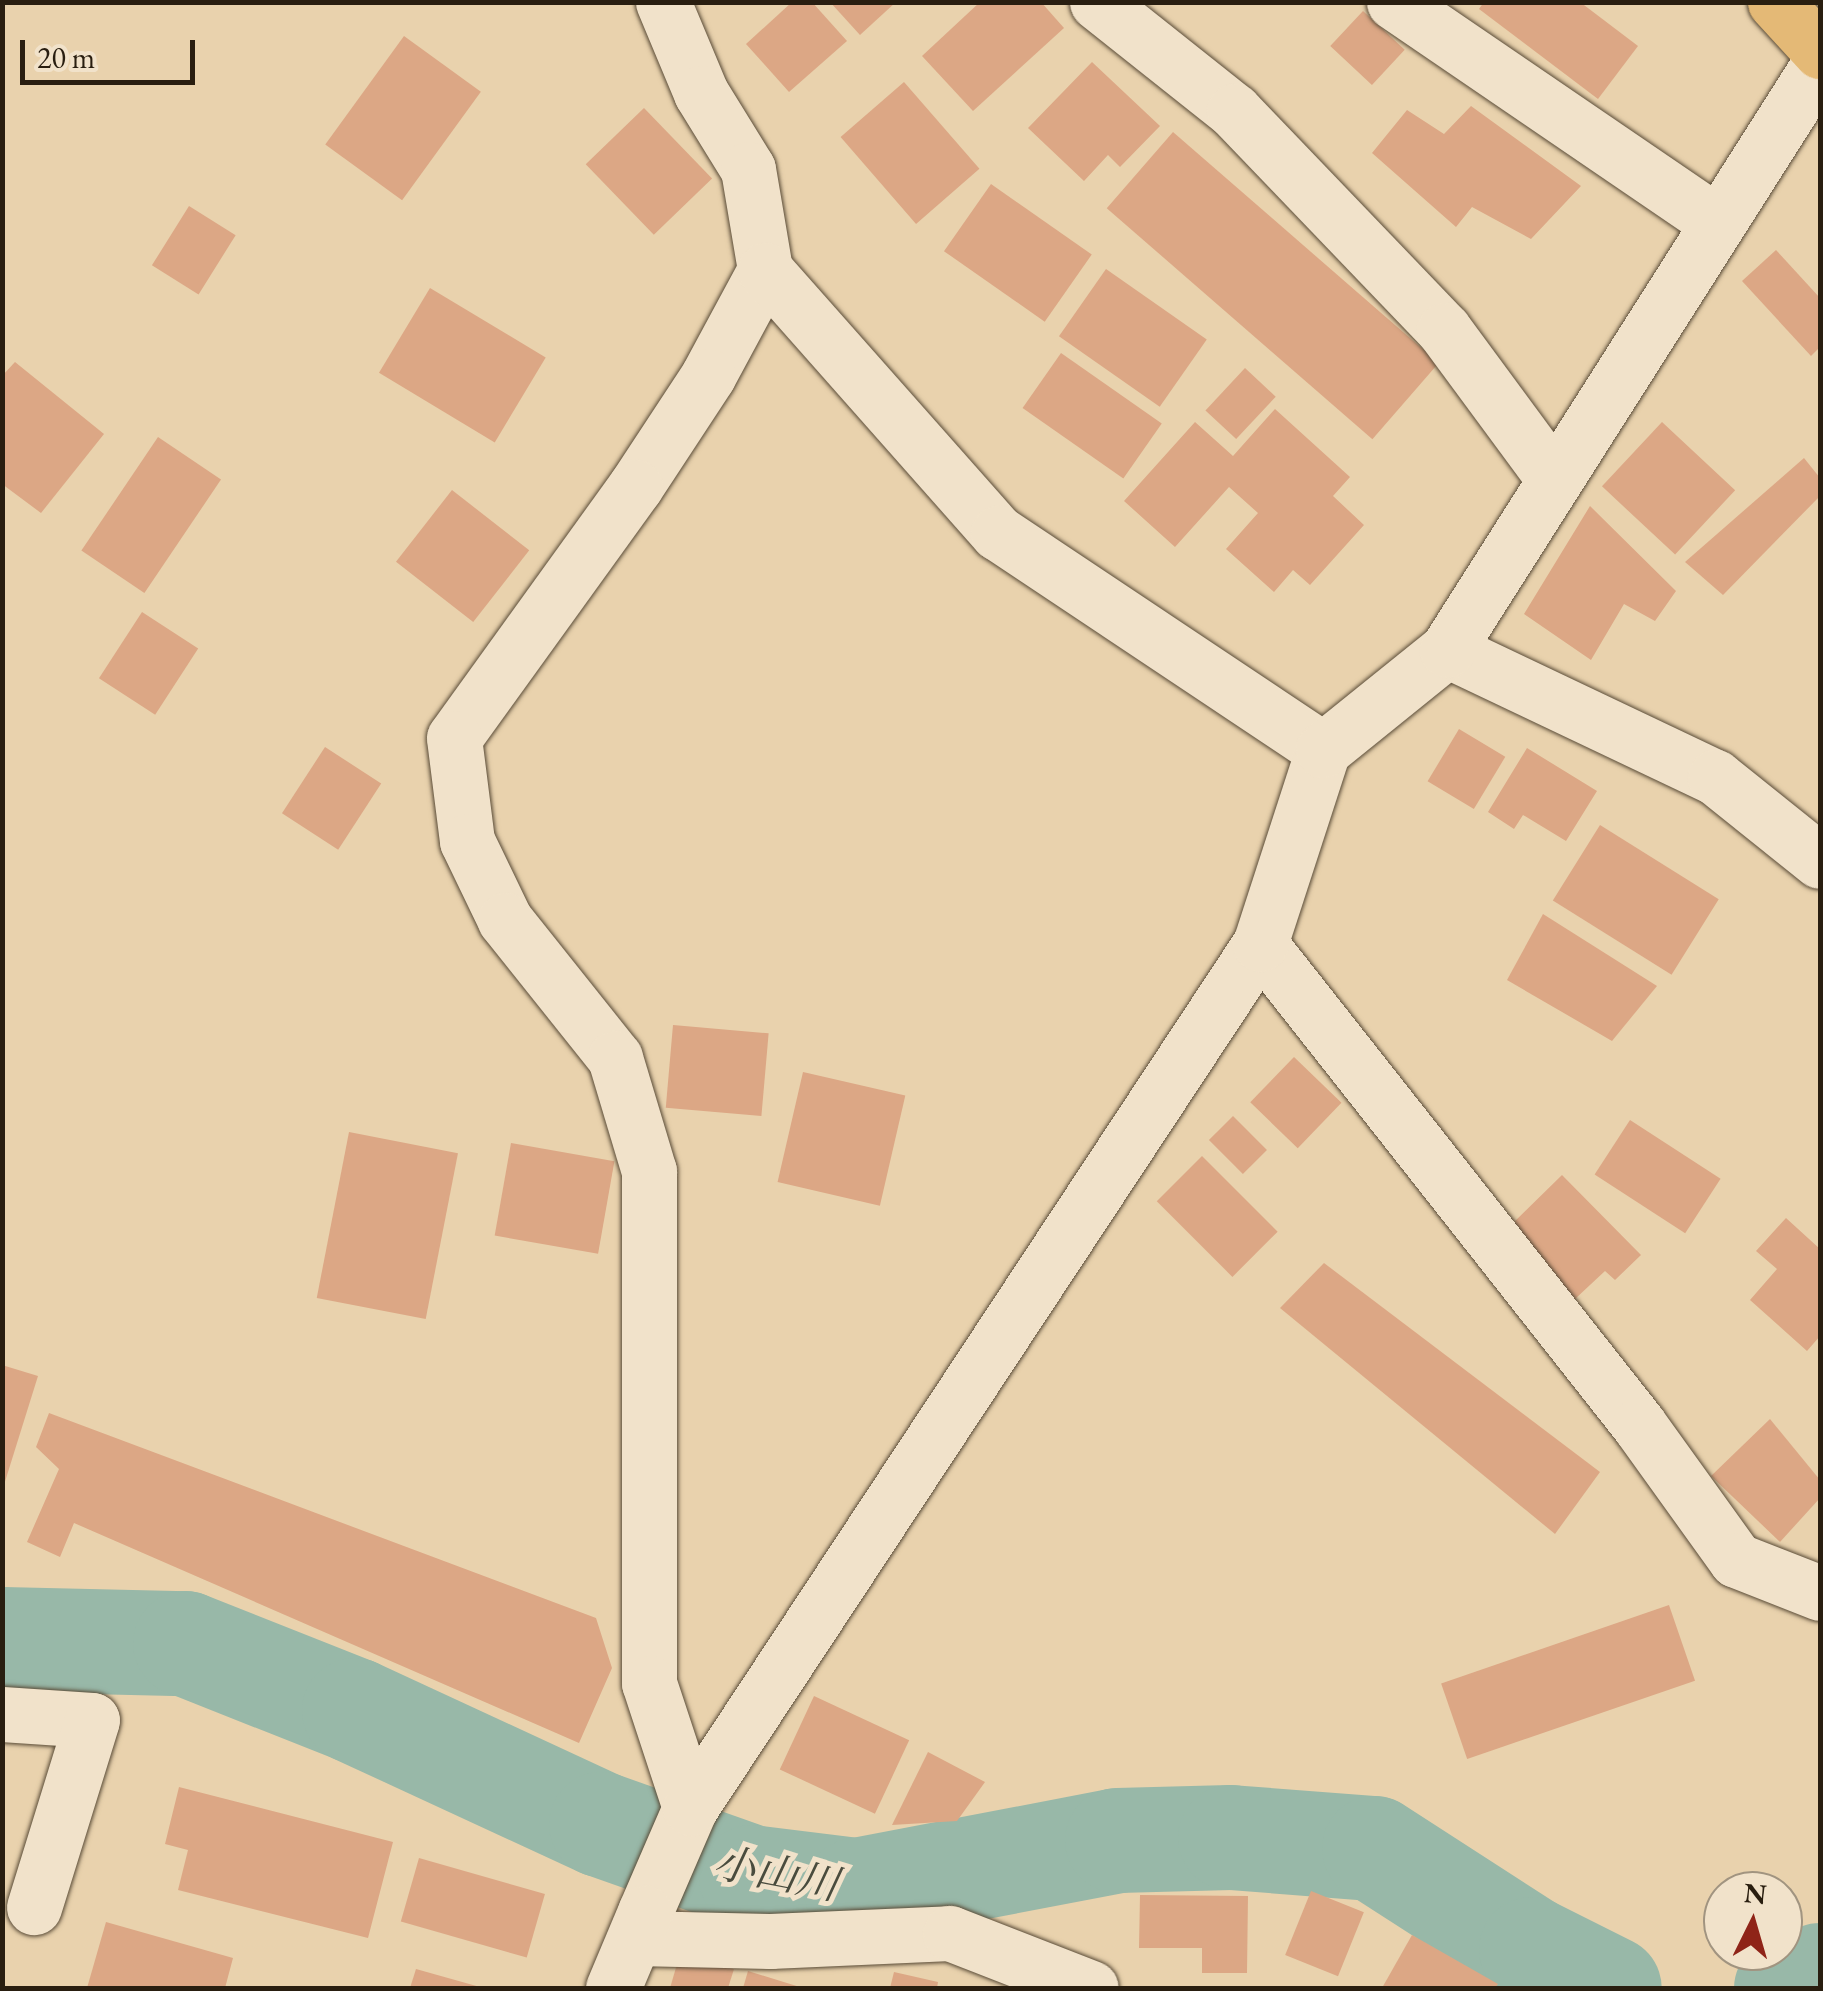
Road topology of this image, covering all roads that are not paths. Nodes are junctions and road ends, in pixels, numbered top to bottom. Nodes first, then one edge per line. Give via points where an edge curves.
1 (663, 2) edge
2 (1097, 2) edge
3 (1394, 2) edge
4 (1775, 2) edge
5 (1820, 51) edge
6 (1820, 62) edge
7 (1714, 221) junction
8 (765, 270) junction
9 (1554, 479) junction
10 (1447, 650) junction
11 (1323, 750) junction
12 (1820, 861) edge
13 (1260, 944) junction
14 (1820, 1593) edge
15 (2, 1714) edge
16 (690, 1808) junction
17 (34, 1907) dead end
18 (640, 1925) junction
19 (613, 1988) edge
20 (1091, 1988) edge

1 - 8 street via 701,93 748,170
2 - 9 street via 1248,124 1444,330
3 - 7 street
4 - 5 highway
6 - 7 street
7 - 9 street
8 - 11 street via 998,534
8 - 16 street via 646,471 454,738 468,841 505,920 614,1058 649,1172 649,1683
9 - 10 street
10 - 11 street
10 - 12 street via 1716,778
11 - 13 street
13 - 14 street via 1639,1425 1736,1560
13 - 16 street
15 - 17 street via 92,1720
16 - 18 street
18 - 19 street
18 - 20 street via 770,1942 950,1933

